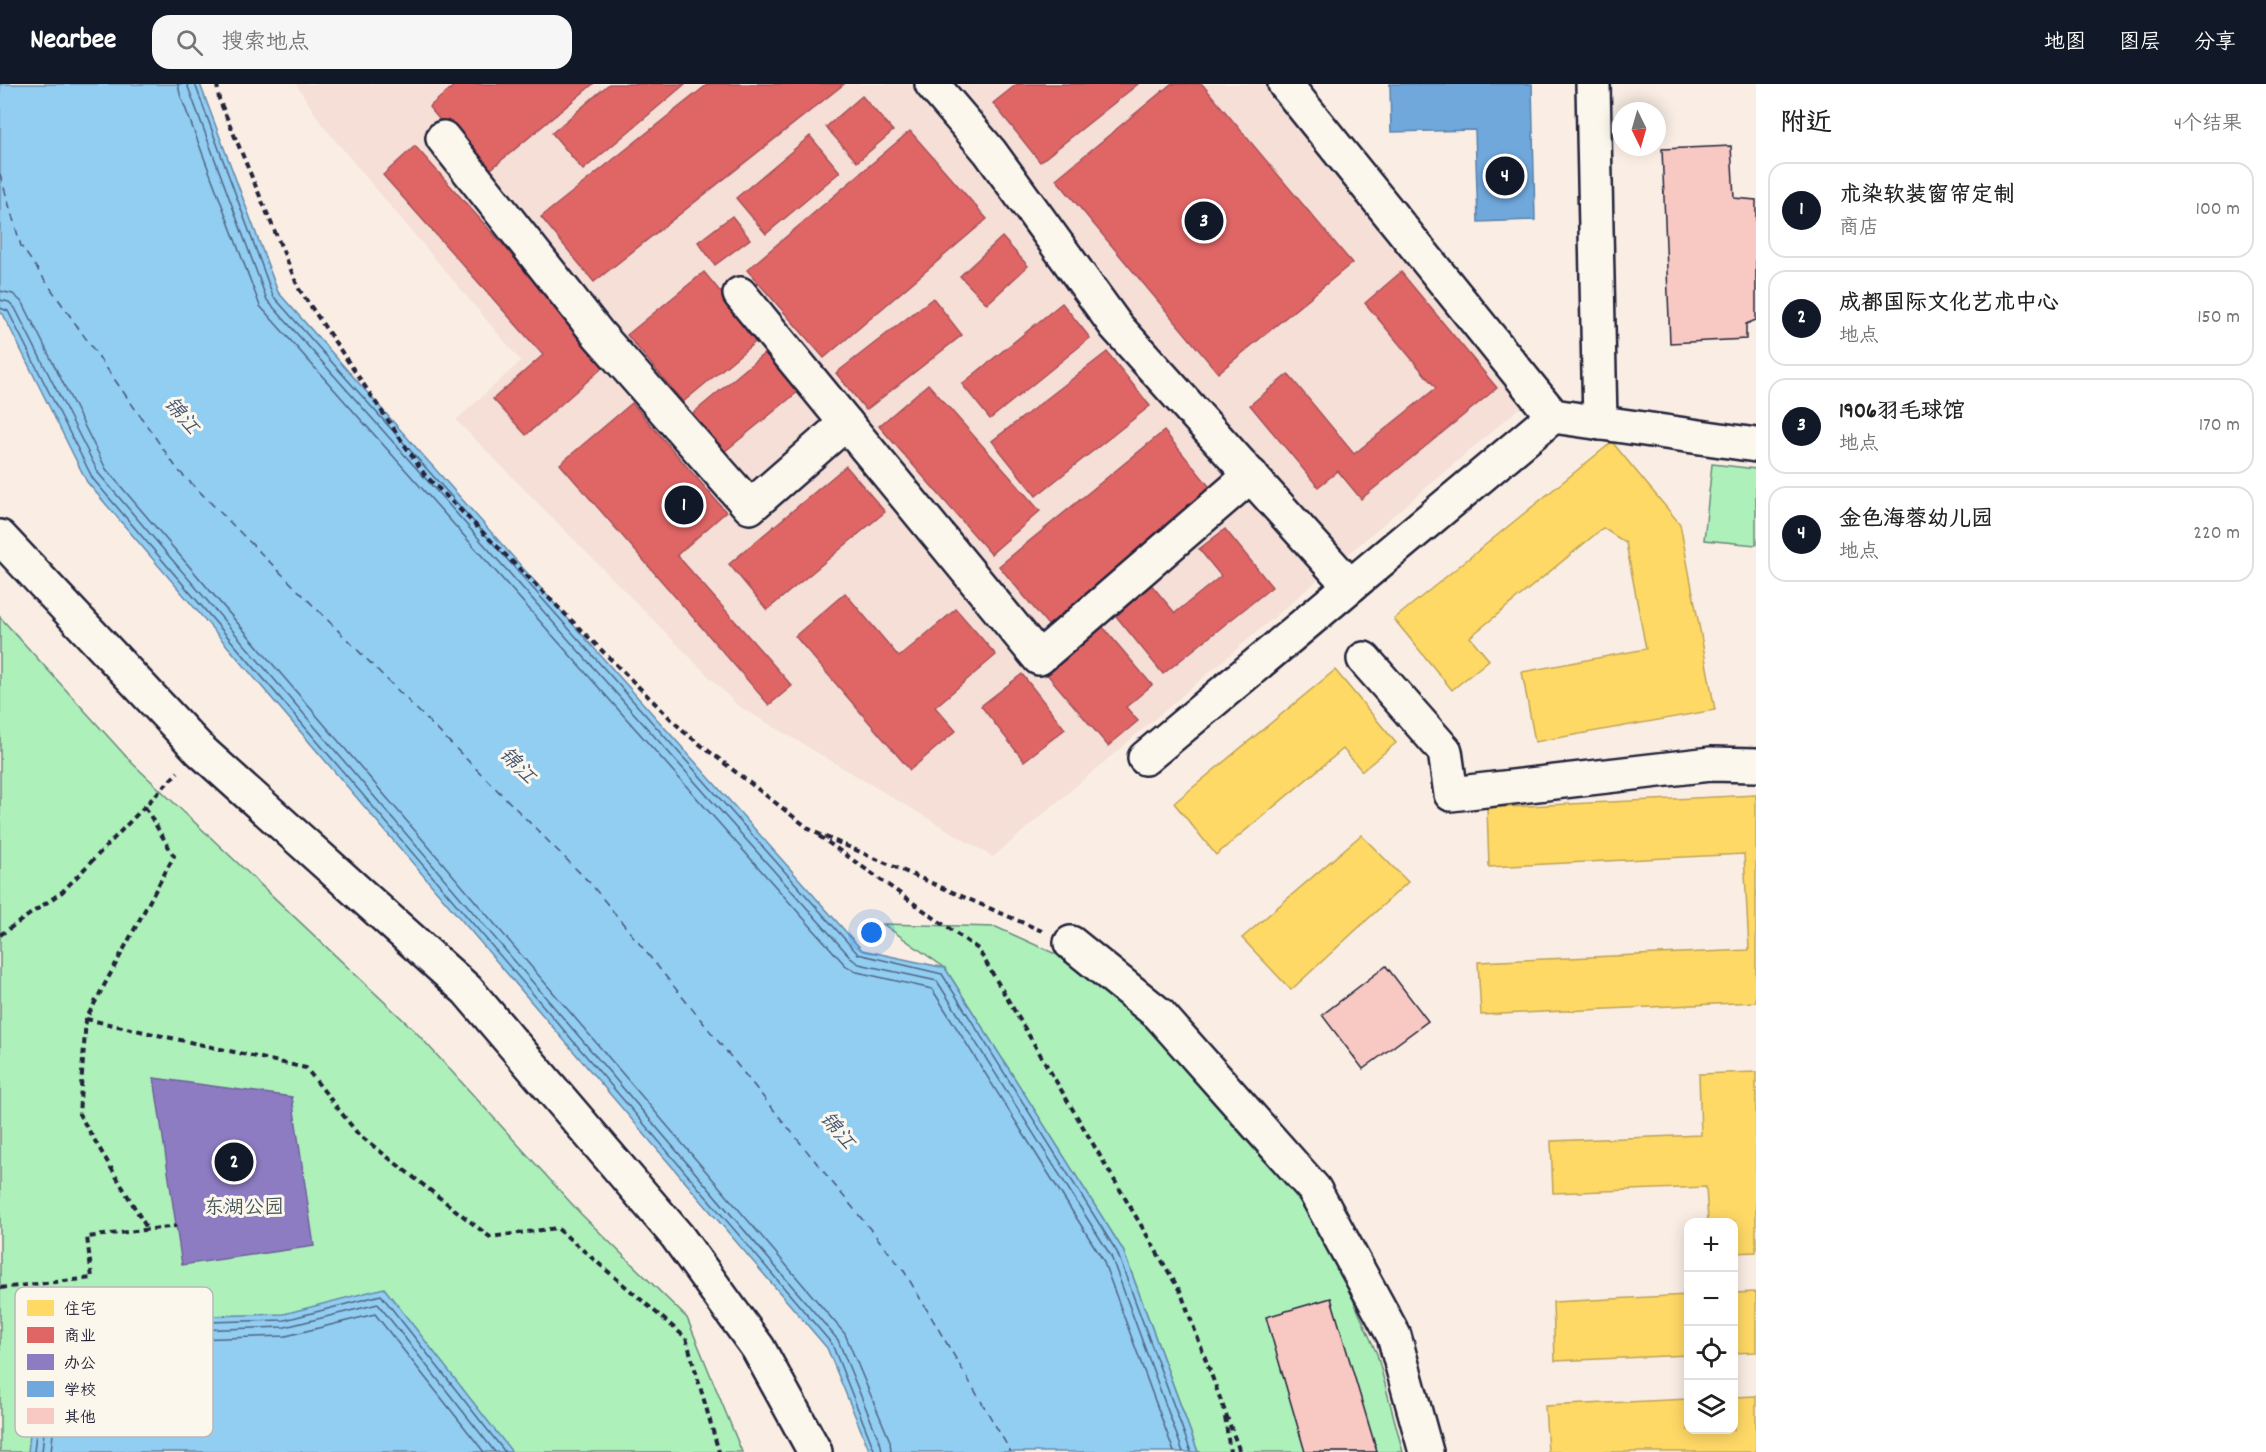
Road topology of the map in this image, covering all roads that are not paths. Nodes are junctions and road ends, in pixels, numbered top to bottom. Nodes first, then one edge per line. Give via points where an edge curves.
1 (932, 84) edge
2 (1285, 84) edge
3 (1593, 84) edge
4 (443, 138) dead end
5 (740, 294) dead end
6 (1553, 416) junction
7 (846, 423) junction
8 (1600, 423) junction
9 (1756, 445) edge
10 (1251, 475) junction
11 (0, 537) edge
12 (1350, 586) junction
13 (1364, 659) dead end
14 (1145, 758) dead end
15 (1756, 765) edge
16 (1071, 943) road end
17 (814, 1452) edge
18 (1426, 1452) edge

1 - 10 street via 990,152 1116,326
2 - 6 street
3 - 8 street
4 - 7 street via 598,334 750,507
5 - 7 street
6 - 8 street
6 - 12 street
7 - 10 street via 1039,658
8 - 9 street
10 - 12 street
11 - 17 street via 200,750 467,990 676,1236 758,1348
12 - 14 street
13 - 15 street via 1445,751 1451,794 1711,764
16 - 18 street via 1159,1014 1314,1189 1394,1336

